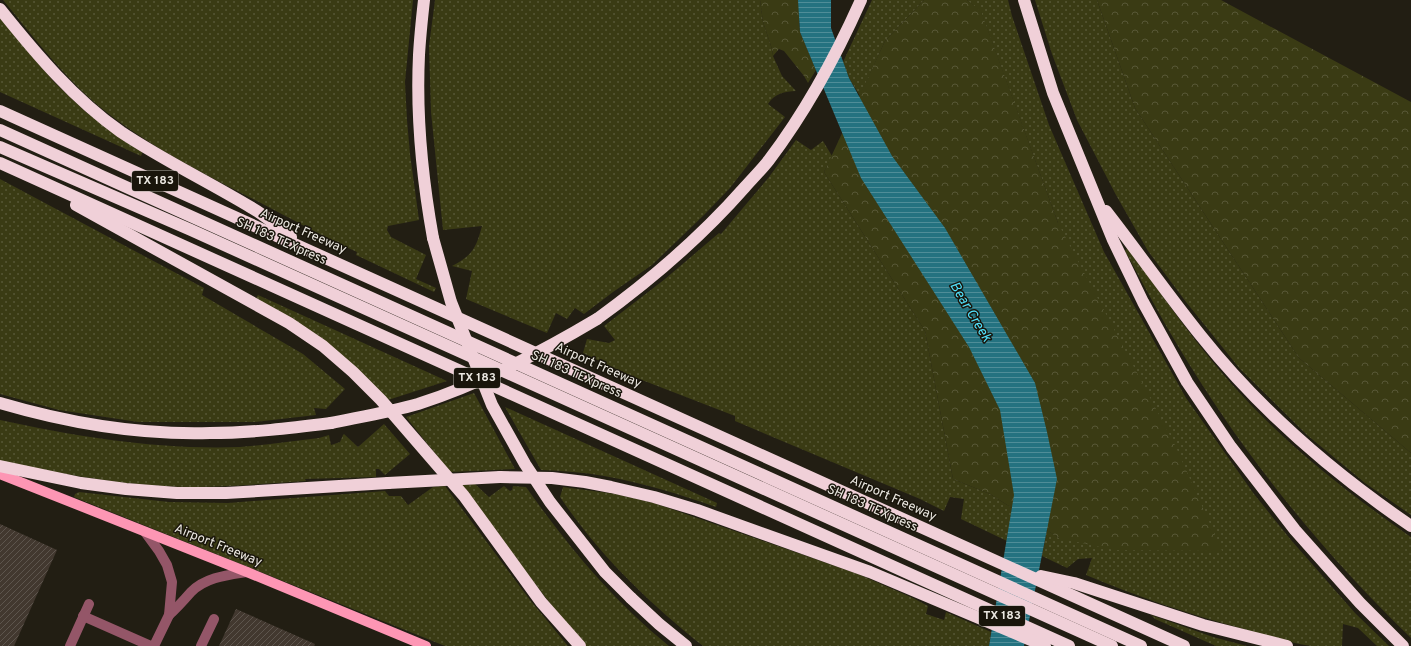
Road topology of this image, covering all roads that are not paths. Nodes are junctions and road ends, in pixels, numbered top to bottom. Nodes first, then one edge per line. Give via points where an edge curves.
1 (424, 0) edge
2 (861, 0) edge
3 (1024, 0) edge
4 (0, 9) edge
5 (0, 111) edge
6 (0, 130) edge
7 (0, 146) edge
8 (0, 163) edge
9 (13, 169) junction
10 (1096, 199) junction
11 (310, 250) junction
12 (0, 403) edge
13 (0, 466) edge
14 (0, 474) edge
15 (1411, 526) edge
16 (145, 532) junction
17 (247, 572) junction
18 (1020, 572) junction
19 (940, 594) junction
20 (89, 604) dead end
21 (169, 615) junction
22 (83, 616) junction
23 (214, 618) dead end
24 (156, 645) edge
25 (1066, 645) edge
26 (70, 646) edge
27 (202, 646) edge
28 (426, 646) edge
29 (580, 646) edge
30 (686, 646) edge
31 (1045, 646) edge
32 (1112, 646) edge
33 (1141, 646) edge
34 (1184, 646) edge
35 (1287, 646) edge
36 (1403, 646) edge

1 - 30 highway, bridge via 419,55 422,170 440,263 461,328 492,405 550,502 605,572
2 - 12 highway, bridge via 825,72 787,134 769,160 733,201 661,270 634,292 553,346 514,365 417,404 371,415 272,430 210,434 147,432 84,423
3 - 10 highway via 1053,93
4 - 11 highway via 51,69 84,102 120,131 155,154 253,208
5 - 11 highway, Airport Freeway / TX 183
6 - 33 highway, SH 183 TEXpress
7 - 32 highway, SH 183 TEXpress
8 - 9 highway, TX 183
9 - 19 highway, TX 183
9 - 29 highway via 251,301 323,346 381,400 417,441 464,496 542,602
10 - 15 highway via 1132,243 1201,337 1244,386 1292,434 1331,467
10 - 36 highway via 1143,302 1187,382 1208,414 1295,530 1360,603
11 - 18 highway, Airport Freeway / TX 183
13 - 19 highway, bridge via 111,487 177,493 226,493 500,477 578,481 611,486 697,510 870,572
14 - 16 main road, Airport Freeway
16 - 17 main road, Airport Freeway
16 - 21 street via 159,551 172,582
17 - 21 street via 206,581 192,591
17 - 28 main road, Airport Freeway
18 - 34 highway, Airport Freeway / TX 183
18 - 35 highway via 1074,583 1203,625
19 - 25 highway, TX 183
19 - 31 highway
20 - 22 street
21 - 24 street
22 - 24 street
22 - 26 street
23 - 27 street

